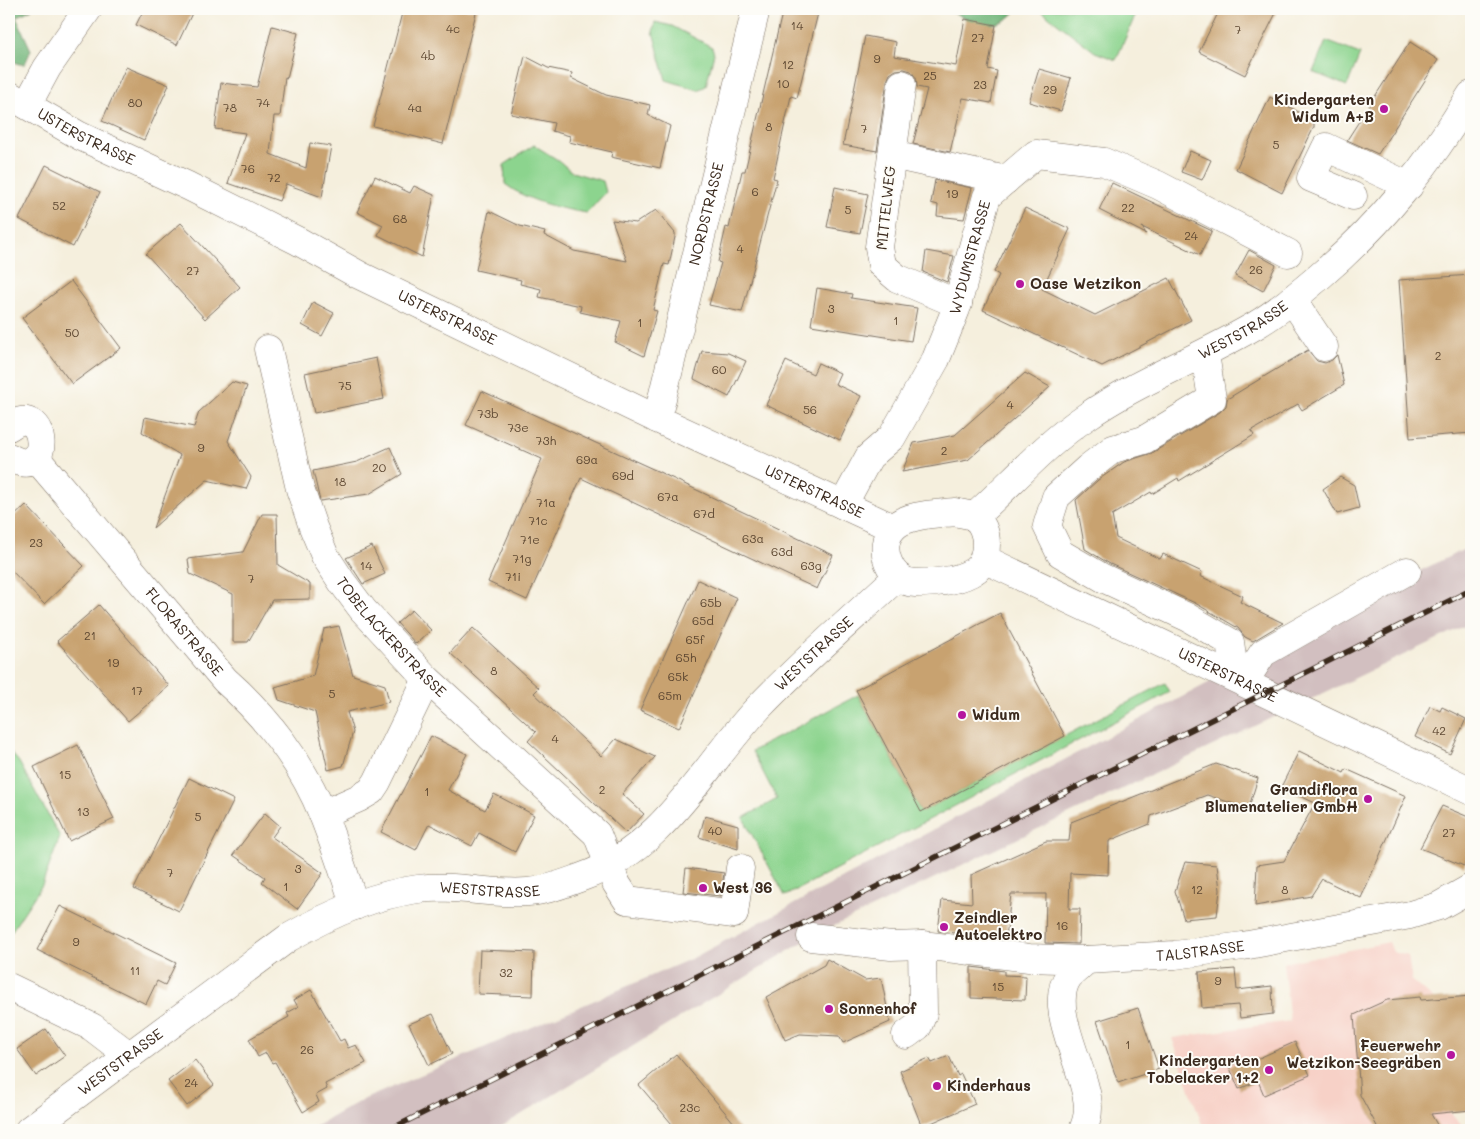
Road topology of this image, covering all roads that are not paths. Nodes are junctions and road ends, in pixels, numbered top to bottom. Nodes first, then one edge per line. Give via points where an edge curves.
1 (88, 9) edge
2 (756, 9) edge
3 (902, 84) dead end
4 (1471, 95) edge
5 (15, 102) edge
6 (892, 155) junction
7 (1006, 180) junction
8 (1409, 186) junction
9 (1353, 196) dead end
10 (1288, 253) dead end
11 (1292, 299) junction
12 (958, 304) junction
13 (1324, 347) dead end
14 (268, 349) dead end
15 (1205, 354) junction
16 (656, 419) junction
17 (9, 427) edge
18 (22, 457) edge
19 (843, 505) junction
20 (974, 517) junction
21 (894, 528) junction
22 (984, 559) junction
23 (1408, 571) dead end
24 (897, 577) junction
25 (427, 679) junction
26 (1240, 680) junction
27 (1471, 791) edge
28 (323, 814) junction
29 (609, 866) junction
30 (740, 868) dead end
31 (1471, 888) edge
32 (355, 906) junction
33 (811, 938) dead end
34 (922, 945) junction
35 (1086, 960) junction
36 (9, 987) edge
37 (906, 1035) dead end
38 (130, 1056) junction
39 (29, 1130) edge
40 (1083, 1130) edge

1 - 5 street via 47,68
2 - 16 street, NORDSTRASSE
3 - 6 street, MITTELWEG
4 - 8 street, WESTSTRASSE via 1448,134
5 - 16 street, USTERSTRASSE via 298,241 359,275
6 - 7 street, MITTELWEG
6 - 12 street, MITTELWEG via 879,247 882,265 897,278
7 - 10 street, WYDUMSTRASSE via 1036,154 1104,162 1158,185
7 - 12 street, WYDUMSTRASSE via 987,196
8 - 9 street via 1326,147 1311,178
8 - 11 street, WESTSTRASSE via 1351,249
11 - 13 street
11 - 15 street, WESTSTRASSE via 1258,324
12 - 19 street, WYDUMSTRASSE via 936,359 897,428 869,457
14 - 25 street, TOBELACKERSTRASSE via 300,489 325,556 363,610
15 - 20 street, WESTSTRASSE via 1087,416 1051,443
15 - 26 street via 1212,399 1144,440 1113,449 1088,468 1056,497 1047,526 1060,553 1230,642
16 - 19 street, USTERSTRASSE
17 - 18 street, FLORASTRASSE via 20,422 34,426 42,440 42,448
18 - 28 street, FLORASTRASSE via 224,680 246,699 272,730
19 - 21 street, USTERSTRASSE
20 - 21 street via 955,512 934,514 908,520
20 - 22 street via 986,539
21 - 24 street via 886,551
22 - 24 street via 976,571 946,580 909,582
22 - 26 street, USTERSTRASSE
23 - 26 street via 1263,653
24 - 29 street, WESTSTRASSE via 735,733 667,820
25 - 28 street via 371,791
25 - 29 street, TOBELACKERSTRASSE via 597,834
26 - 27 street, USTERSTRASSE
28 - 32 street, FLORASTRASSE
29 - 30 street, TOBELACKERSTRASSE via 627,900 734,914
29 - 32 street, WESTSTRASSE via 584,877 528,892 418,889
31 - 35 street, TALSTRASSE via 1425,911 1384,920 1243,946 1175,955
32 - 38 street, WESTSTRASSE via 288,938
33 - 34 street, TALSTRASSE via 891,946
34 - 35 street, TALSTRASSE via 1029,958
34 - 37 street via 923,1013 918,1026
35 - 40 street via 1068,977 1062,994 1062,1012 1086,1092 1088,1107
36 - 38 street via 92,1027
38 - 39 street, WESTSTRASSE

